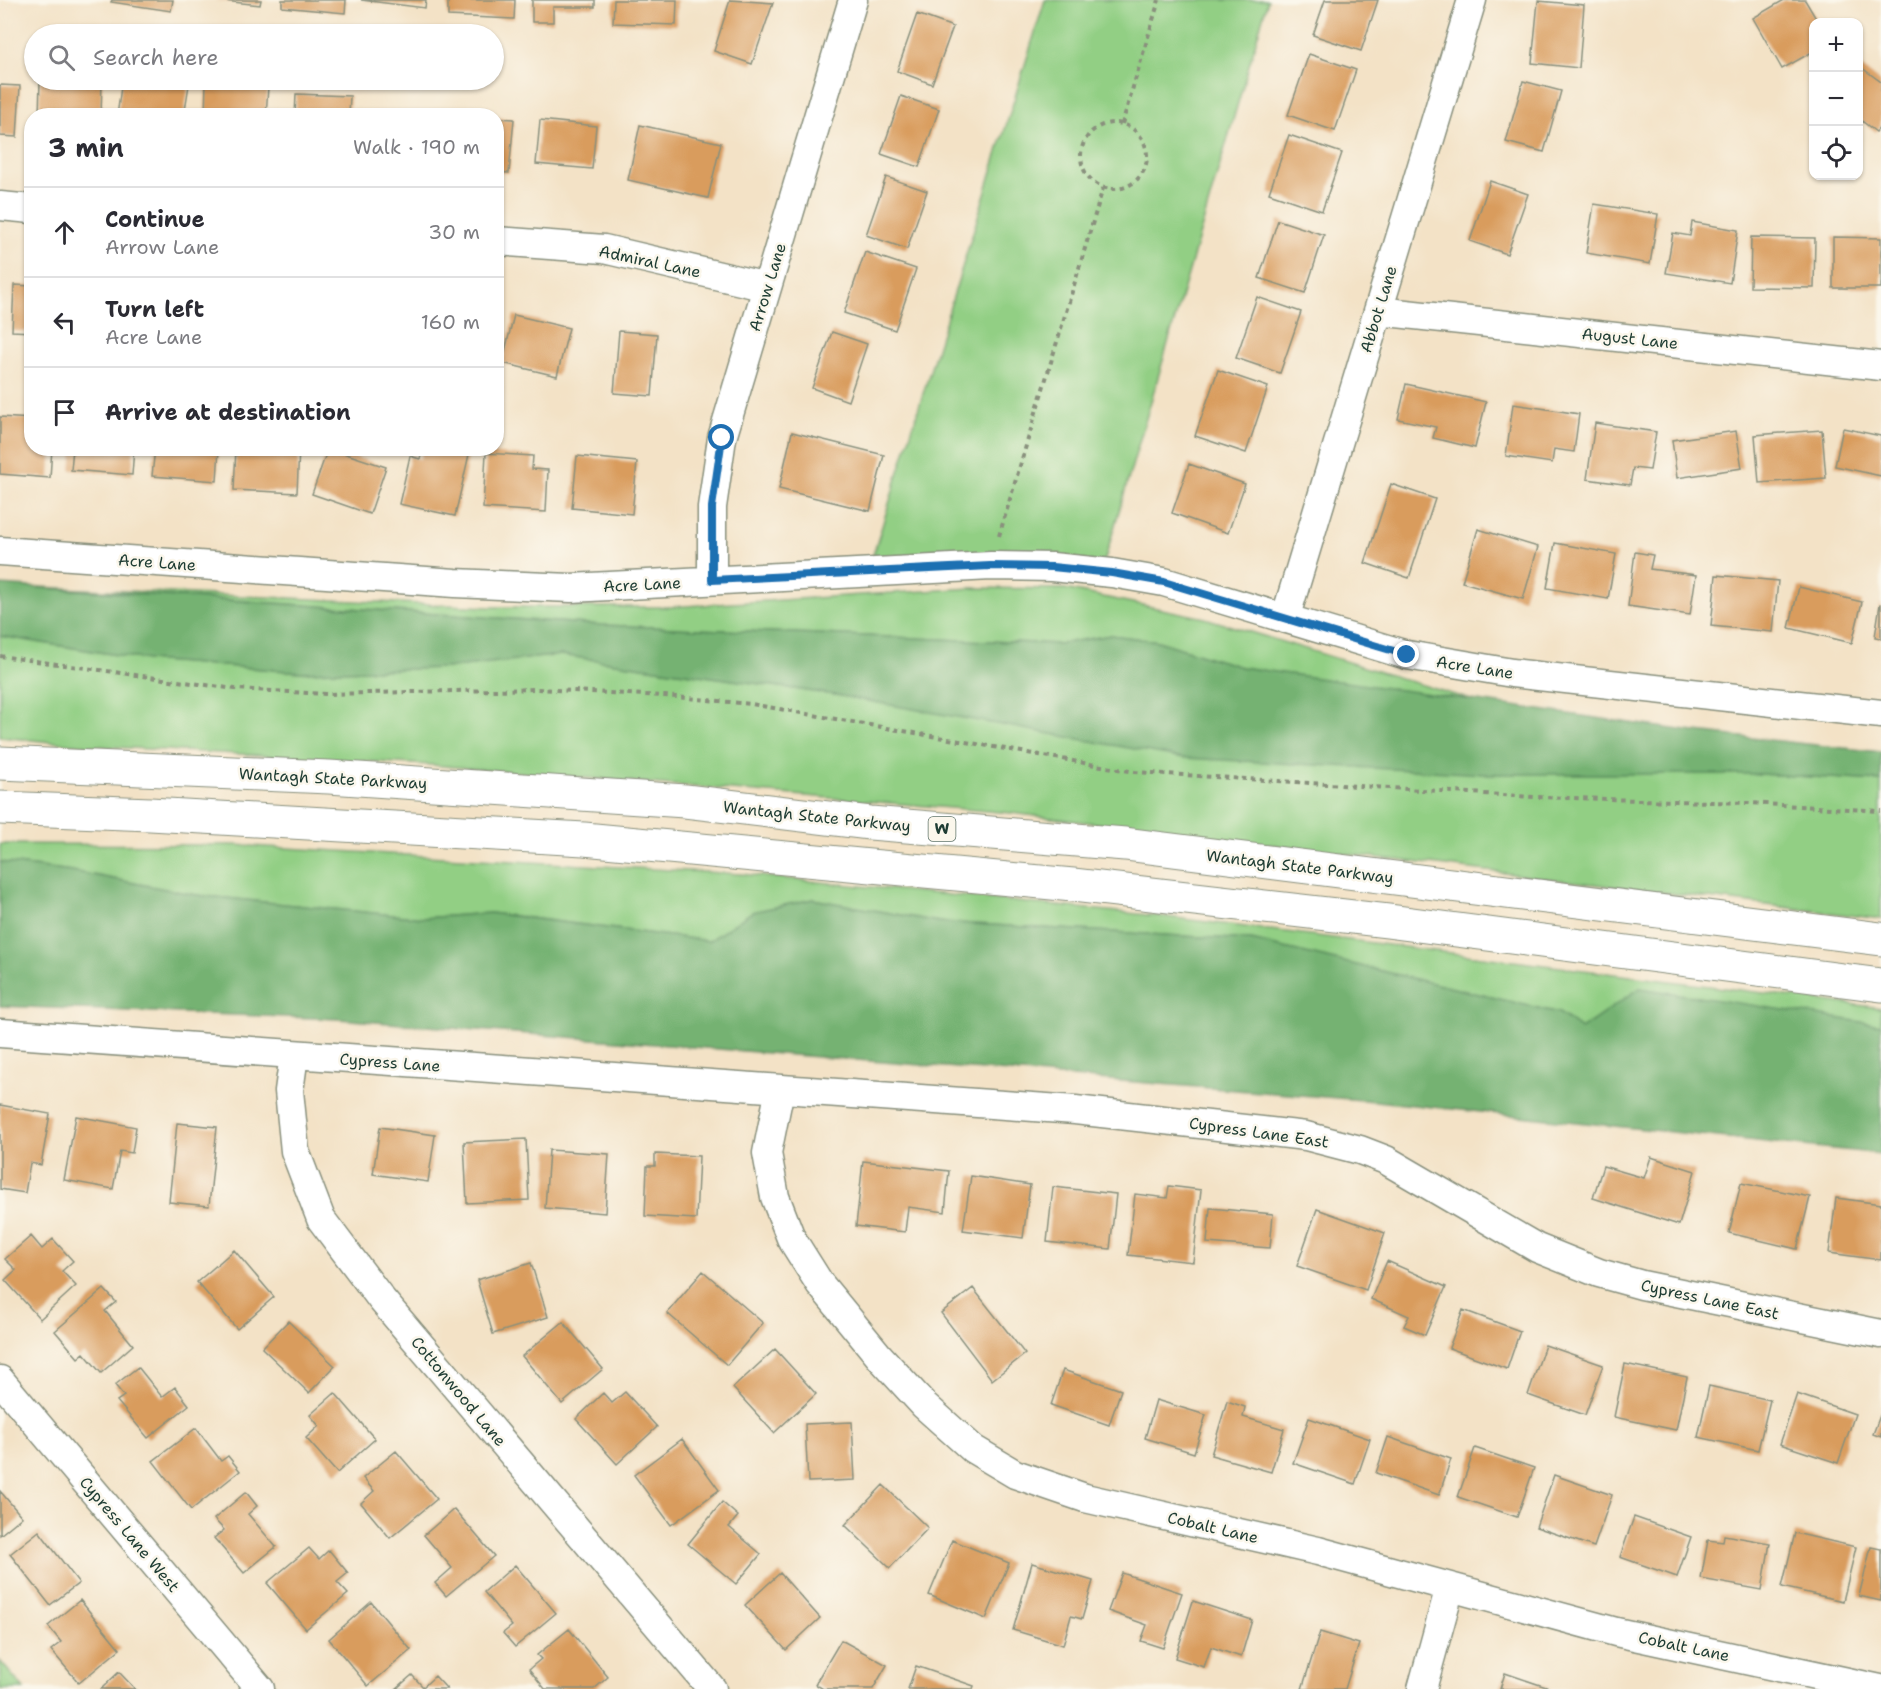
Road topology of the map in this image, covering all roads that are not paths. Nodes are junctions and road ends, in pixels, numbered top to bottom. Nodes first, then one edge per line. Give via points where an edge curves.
1 (853, 0) edge
2 (1472, 0) edge
3 (0, 206) edge
4 (24, 208) edge
5 (504, 243) edge
6 (767, 287) junction
7 (1378, 311) junction
8 (1881, 366) edge
9 (0, 551) edge
10 (712, 580) junction
11 (1285, 619) junction
12 (1881, 714) edge
13 (0, 763) edge
14 (0, 808) edge
15 (1881, 939) edge
16 (1881, 985) edge
17 (0, 1033) edge
18 (294, 1055) junction
19 (780, 1089) junction
20 (1881, 1334) edge
21 (0, 1380) edge
22 (1450, 1587) junction
23 (260, 1689) edge
24 (712, 1689) edge
25 (1422, 1689) edge
26 (1880, 1689) edge

1 - 6 street, Arrow Lane
2 - 7 street, Abbot Lane
3 - 4 street
5 - 6 street, Admiral Lane via 604,249
6 - 10 street, Arrow Lane via 722,438 712,507
7 - 8 street, August Lane
7 - 11 street, Abbot Lane
9 - 10 street, Acre Lane via 571,588
10 - 11 street, Acre Lane via 990,566 1052,567 1164,582
11 - 12 street, Acre Lane via 1407,655 1512,673
13 - 15 highway, Wantagh State Parkway / W via 329,777 685,801 870,823 1125,844
14 - 16 highway via 584,839 1013,879 1388,921
17 - 18 street, Cypress Lane
18 - 19 street, Cypress Lane
18 - 24 street, Cottonwood Lane via 289,1091 295,1152 321,1219 382,1300
19 - 20 street, Cypress Lane East via 1075,1110 1305,1136 1386,1160 1538,1248 1599,1273
19 - 22 street, Cobalt Lane via 767,1154 775,1197 791,1238 820,1284 879,1356 924,1405 973,1449 1015,1474 1085,1498 1318,1551
21 - 23 street, Cypress Lane West
22 - 25 street
22 - 26 street, Cobalt Lane via 1616,1632

